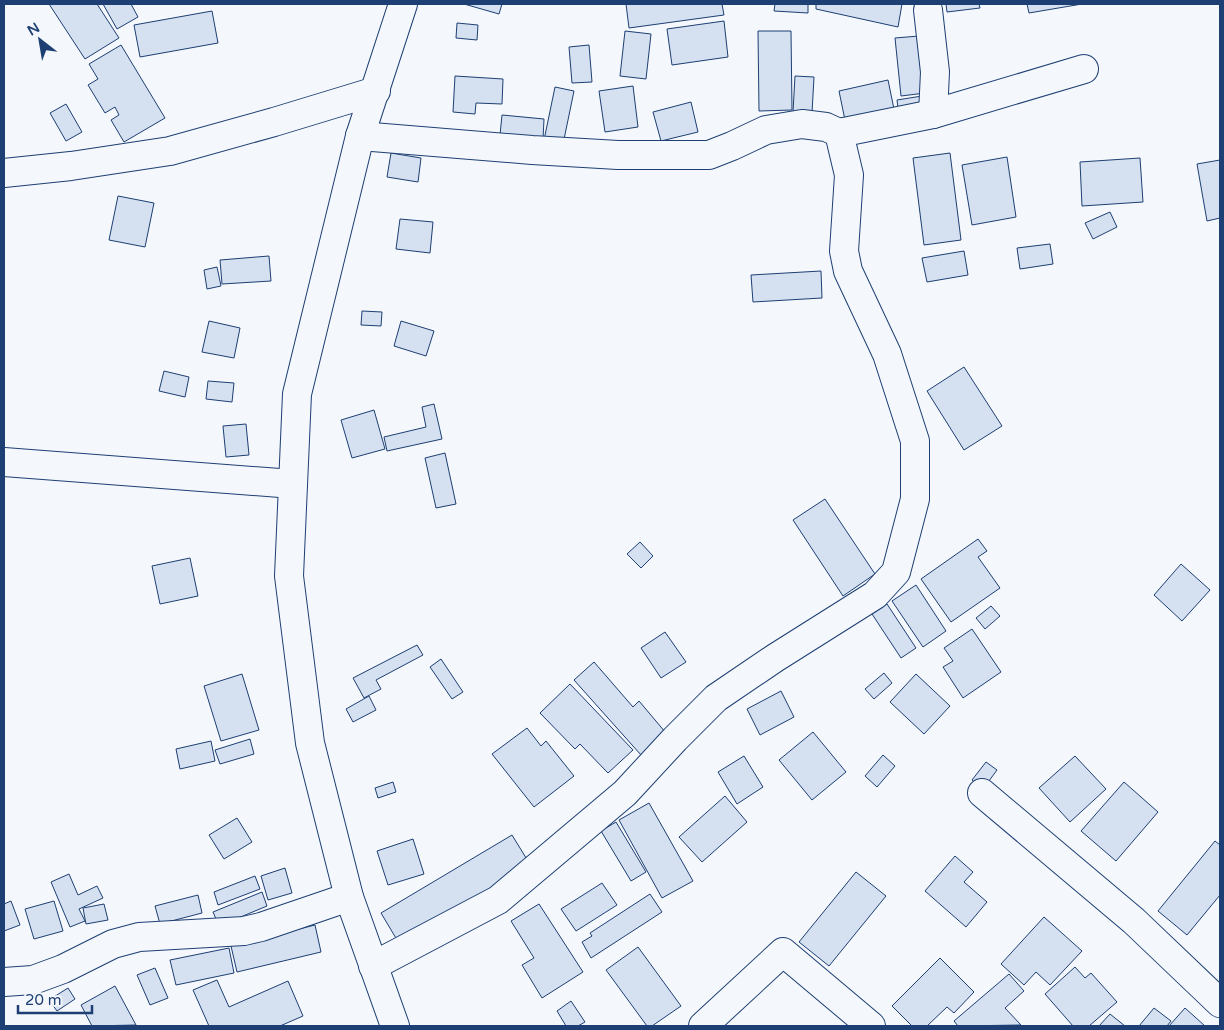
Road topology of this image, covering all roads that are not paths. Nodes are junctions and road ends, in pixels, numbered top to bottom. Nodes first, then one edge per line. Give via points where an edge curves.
1 (403, 4) edge
2 (928, 10) dead end
3 (1084, 69) dead end
4 (376, 91) junction
5 (933, 114) junction
6 (839, 133) junction
7 (360, 136) junction
8 (4, 173) edge
9 (4, 462) edge
10 (293, 484) junction
11 (982, 794) dead end
12 (350, 897) junction
13 (373, 966) junction
14 (4, 982) edge
15 (1220, 1003) edge
16 (395, 1026) edge
17 (703, 1026) edge
18 (871, 1026) edge

1 - 4 street
2 - 5 street via 935,72
3 - 5 street
4 - 7 street
4 - 8 street via 170,151
5 - 6 street
6 - 7 street via 826,127 802,124 766,130 709,155 618,155
6 - 13 street via 849,175 844,251 848,271 887,354 915,441 915,499 896,572 874,595 716,698 625,793 498,900
7 - 10 street via 297,394
9 - 10 street
10 - 12 street via 289,576 310,743
11 - 15 street via 1134,921
12 - 13 street
12 - 14 street via 244,931 139,937 113,944 33,980
13 - 16 street
17 - 18 street via 782,952

